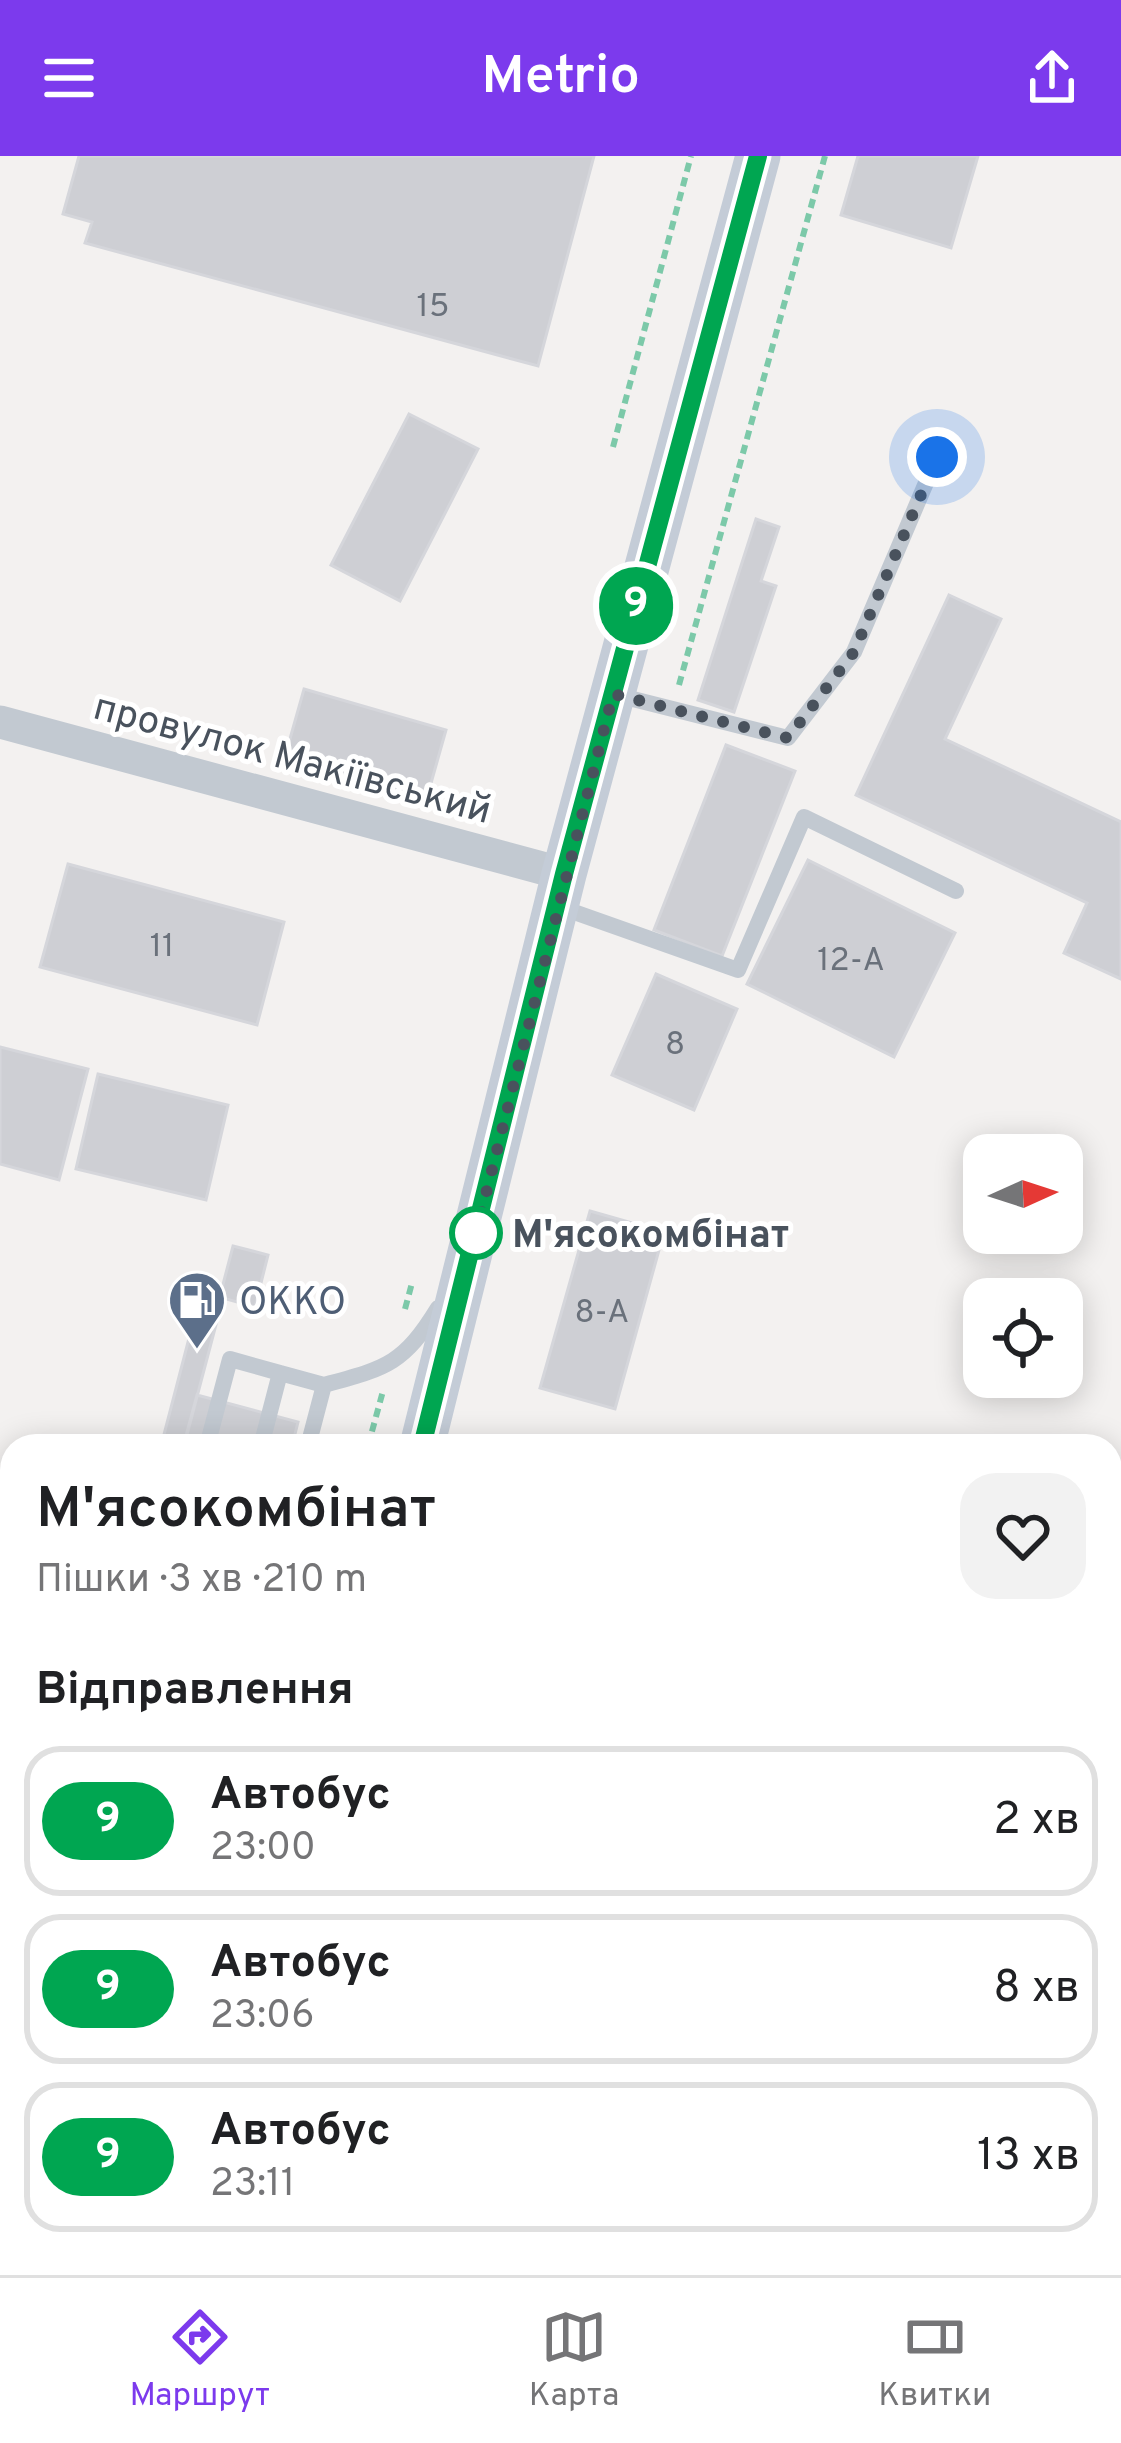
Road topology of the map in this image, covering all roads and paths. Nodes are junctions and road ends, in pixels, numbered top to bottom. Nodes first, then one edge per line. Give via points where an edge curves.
1 (691, 156) edge
2 (758, 156) edge
3 (825, 156) edge
4 (613, 447) dead end
5 (937, 457) dead end
6 (613, 694) junction
7 (672, 710) junction
8 (0, 722) edge
9 (560, 890) junction
10 (956, 891) dead end
11 (470, 1256) junction
12 (280, 1373) junction
13 (324, 1385) junction
14 (210, 1434) edge
15 (264, 1434) edge
16 (311, 1434) edge
17 (425, 1434) edge

1 - 4 path
2 - 6 street
3 - 7 path
5 - 7 lane via 854,652 788,738
6 - 7 lane
6 - 9 street
8 - 9 street, провулок Макіївський
9 - 10 lane via 738,970 804,817
9 - 11 street
11 - 13 lane via 423,1334 389,1368
11 - 17 street
12 - 13 lane
12 - 14 lane via 230,1359
12 - 15 lane
13 - 16 lane

